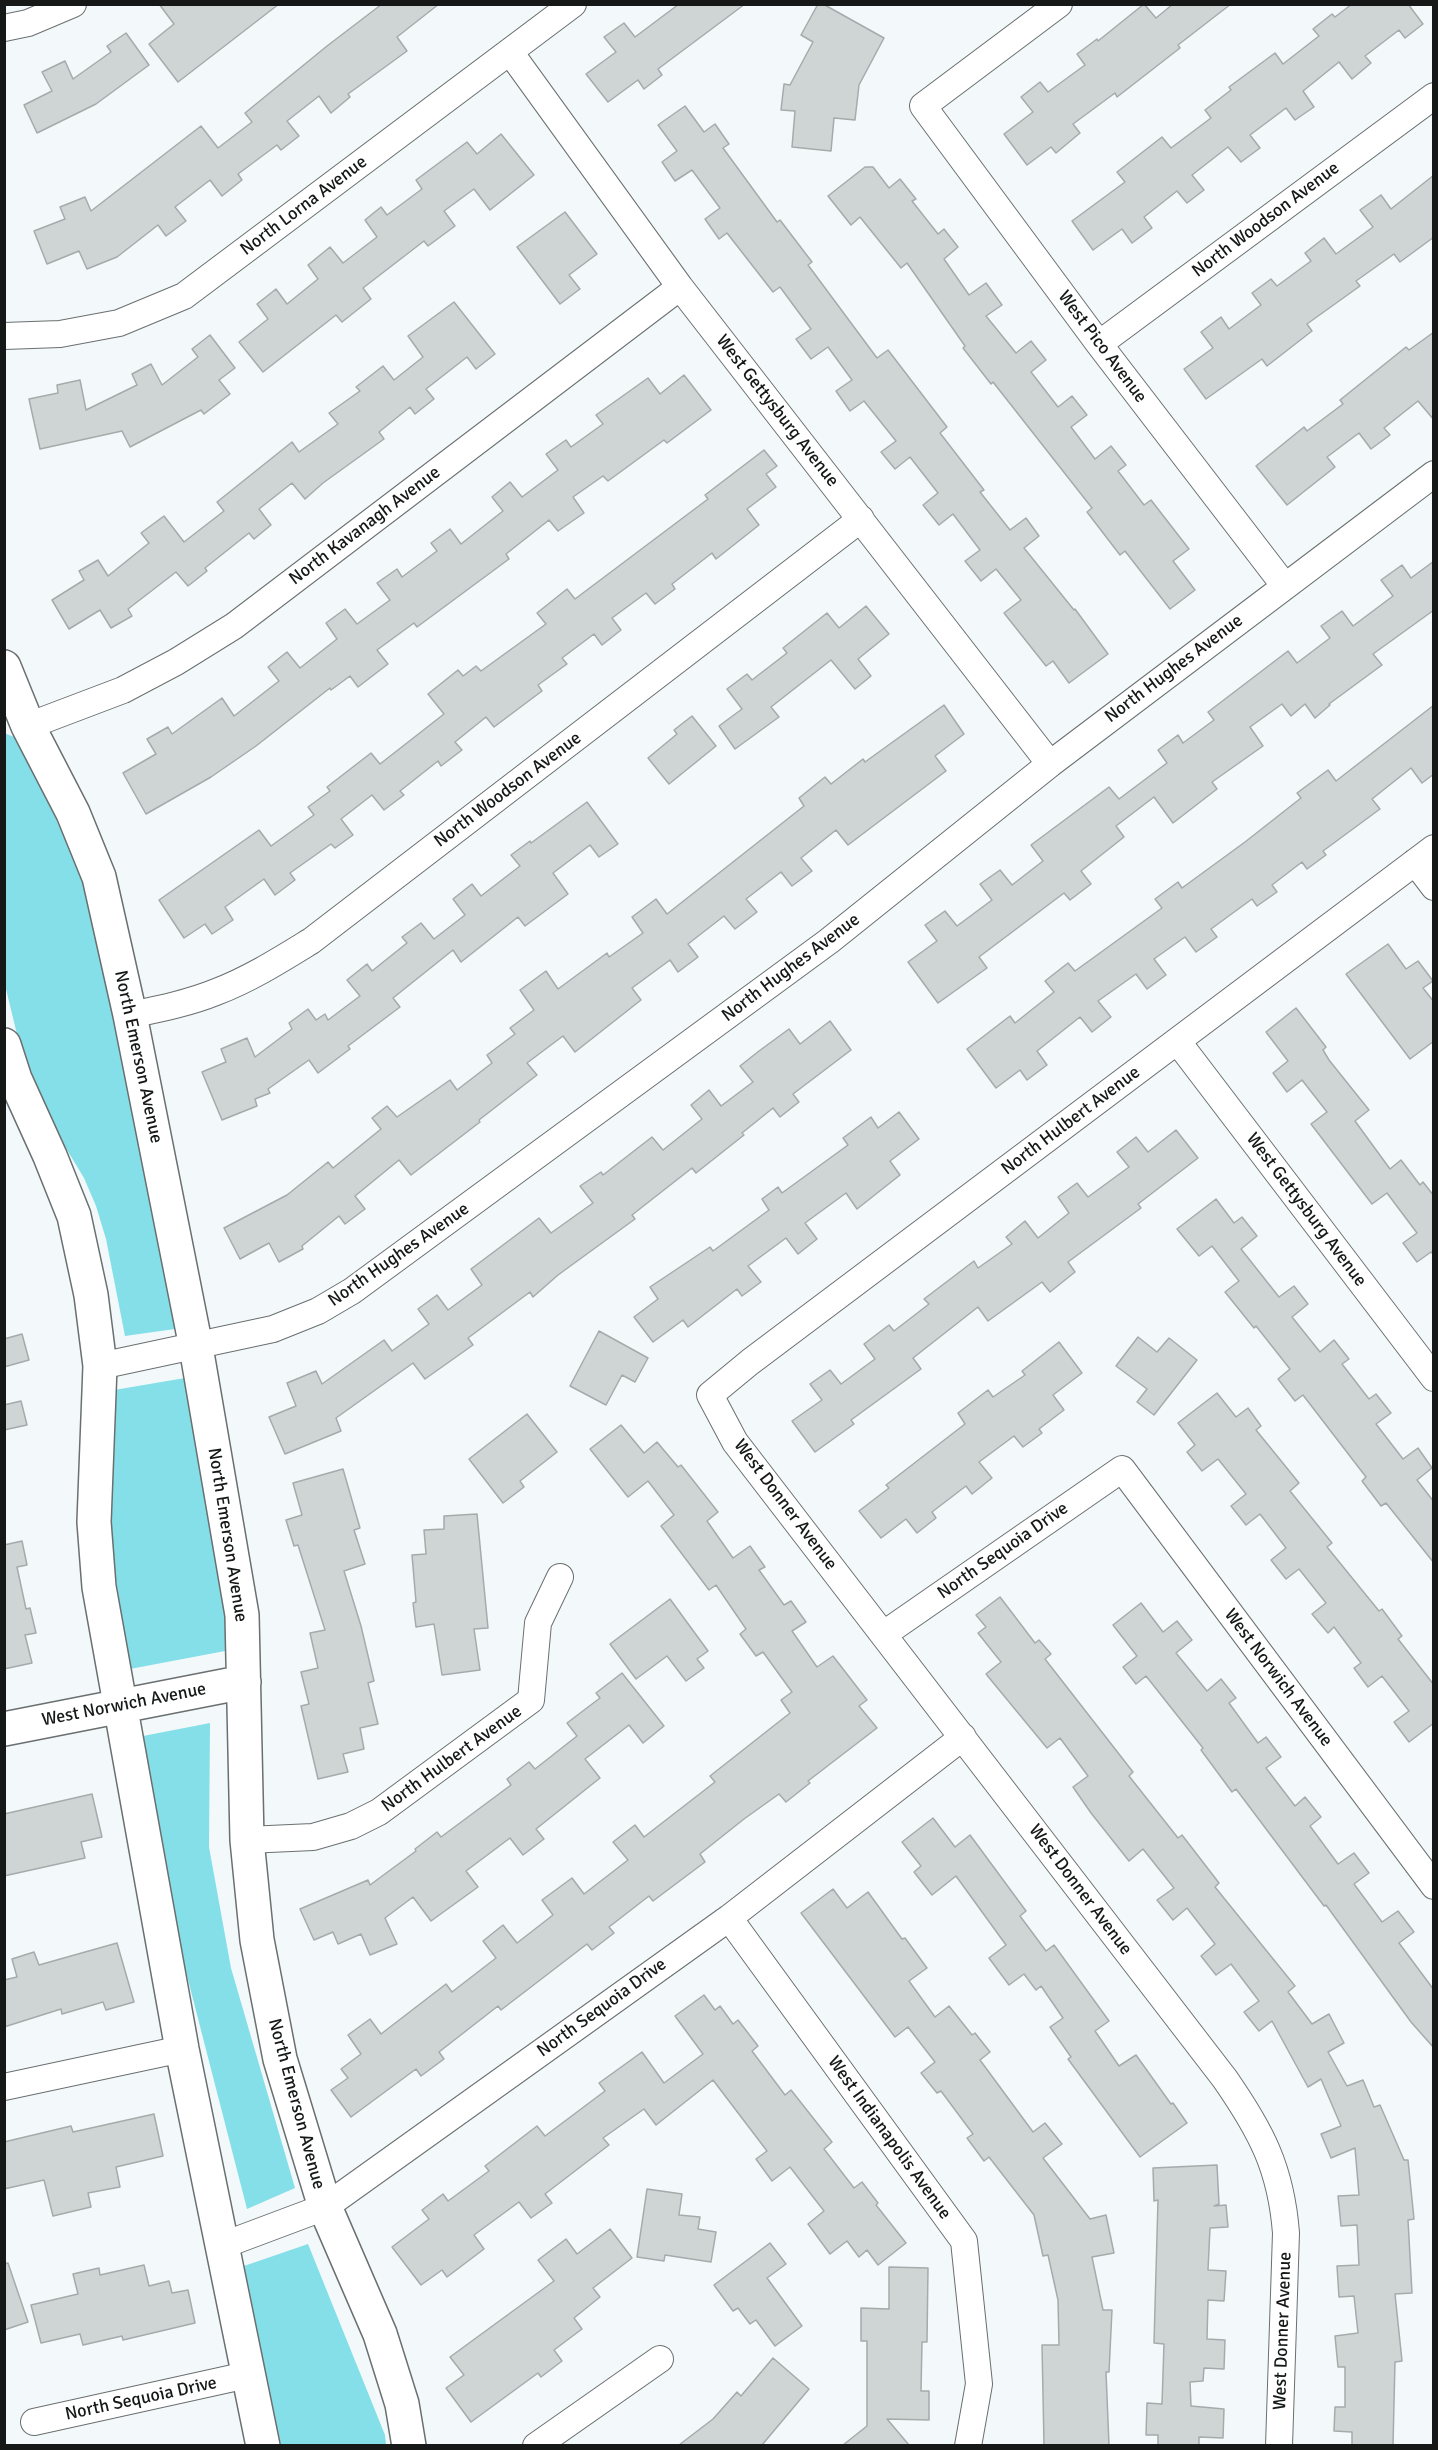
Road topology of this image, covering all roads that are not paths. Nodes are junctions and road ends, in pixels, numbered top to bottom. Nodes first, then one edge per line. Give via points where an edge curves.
1 (72, 4) edge
2 (573, 4) edge
3 (1059, 4) edge
4 (4, 28) edge
5 (510, 52) junction
6 (1434, 96) edge
7 (680, 287) junction
8 (4, 336) edge
9 (1099, 344) junction
10 (1434, 474) edge
11 (861, 519) junction
12 (1284, 585) junction
13 (4, 667) edge
14 (16, 720) edge
15 (1050, 764) junction
16 (1424, 855) edge
17 (1434, 886) edge
18 (130, 1015) junction
19 (1178, 1042) junction
20 (4, 1045) edge
21 (196, 1347) junction
22 (99, 1366) junction
23 (1434, 1378) edge
24 (710, 1395) joint
25 (1122, 1469) joint
26 (560, 1578) dead end
27 (884, 1634) junction
28 (244, 1682) junction
29 (121, 1705) junction
30 (4, 1729) edge
31 (963, 1737) junction
32 (247, 1840) junction
33 (1434, 1886) edge
34 (729, 1918) junction
35 (182, 2049) junction
36 (4, 2087) edge
37 (325, 2207) junction
38 (221, 2246) junction
39 (660, 2359) dead end
40 (247, 2375) junction
41 (34, 2422) dead end
42 (263, 2445) edge
43 (409, 2445) edge
44 (536, 2445) edge
45 (968, 2445) edge
46 (1279, 2445) edge

1 - 4 street via 28,23
2 - 5 street, North Lorna Avenue
3 - 9 street, West Pico Avenue via 923,106
5 - 7 street, West Gettysburg Avenue
5 - 8 street, North Lorna Avenue via 184,296 119,323 60,334
6 - 9 street, North Woodson Avenue
7 - 11 street, West Gettysburg Avenue
7 - 14 street, North Kavanagh Avenue via 234,626 123,690
9 - 12 street, West Pico Avenue
10 - 12 street, North Hughes Avenue
11 - 15 street, West Gettysburg Avenue
11 - 18 street, North Woodson Avenue via 310,941 215,993
12 - 15 street, North Hughes Avenue
13 - 14 street, North Emerson Avenue
14 - 18 street, North Emerson Avenue via 73,813 99,877
15 - 21 street, North Hughes Avenue via 829,941 352,1291 318,1311 273,1329
16 - 17 street
16 - 19 street, North Hulbert Avenue
18 - 21 street, North Emerson Avenue
19 - 23 street, West Gettysburg Avenue
19 - 24 street, North Hulbert Avenue
20 - 22 street via 74,1216 91,1294
21 - 22 street, North Hughes Avenue
21 - 28 street, North Emerson Avenue via 242,1615
22 - 29 street via 94,1522 99,1587
24 - 27 street, West Donner Avenue via 735,1442
25 - 27 street, North Sequoia Drive
25 - 33 street, West Norwich Avenue
26 - 32 street, North Hulbert Avenue via 538,1623 531,1700 360,1822 313,1837
27 - 31 street, West Donner Avenue
28 - 29 street, West Norwich Avenue
28 - 32 street, North Emerson Avenue
29 - 30 street, West Norwich Avenue
29 - 35 street
31 - 34 street, North Sequoia Drive
31 - 46 street, West Donner Avenue via 1225,2079 1269,2152 1284,2206 1286,2233
32 - 37 street, North Emerson Avenue via 257,1940 280,2059
34 - 37 street, North Sequoia Drive
34 - 45 street, West Indianapolis Avenue via 964,2241 979,2384
35 - 36 street
35 - 38 street
37 - 38 street, North Sequoia Drive
37 - 43 street, North Emerson Avenue via 380,2334 402,2404
38 - 40 street
39 - 44 street
40 - 41 street, North Sequoia Drive
40 - 42 street

